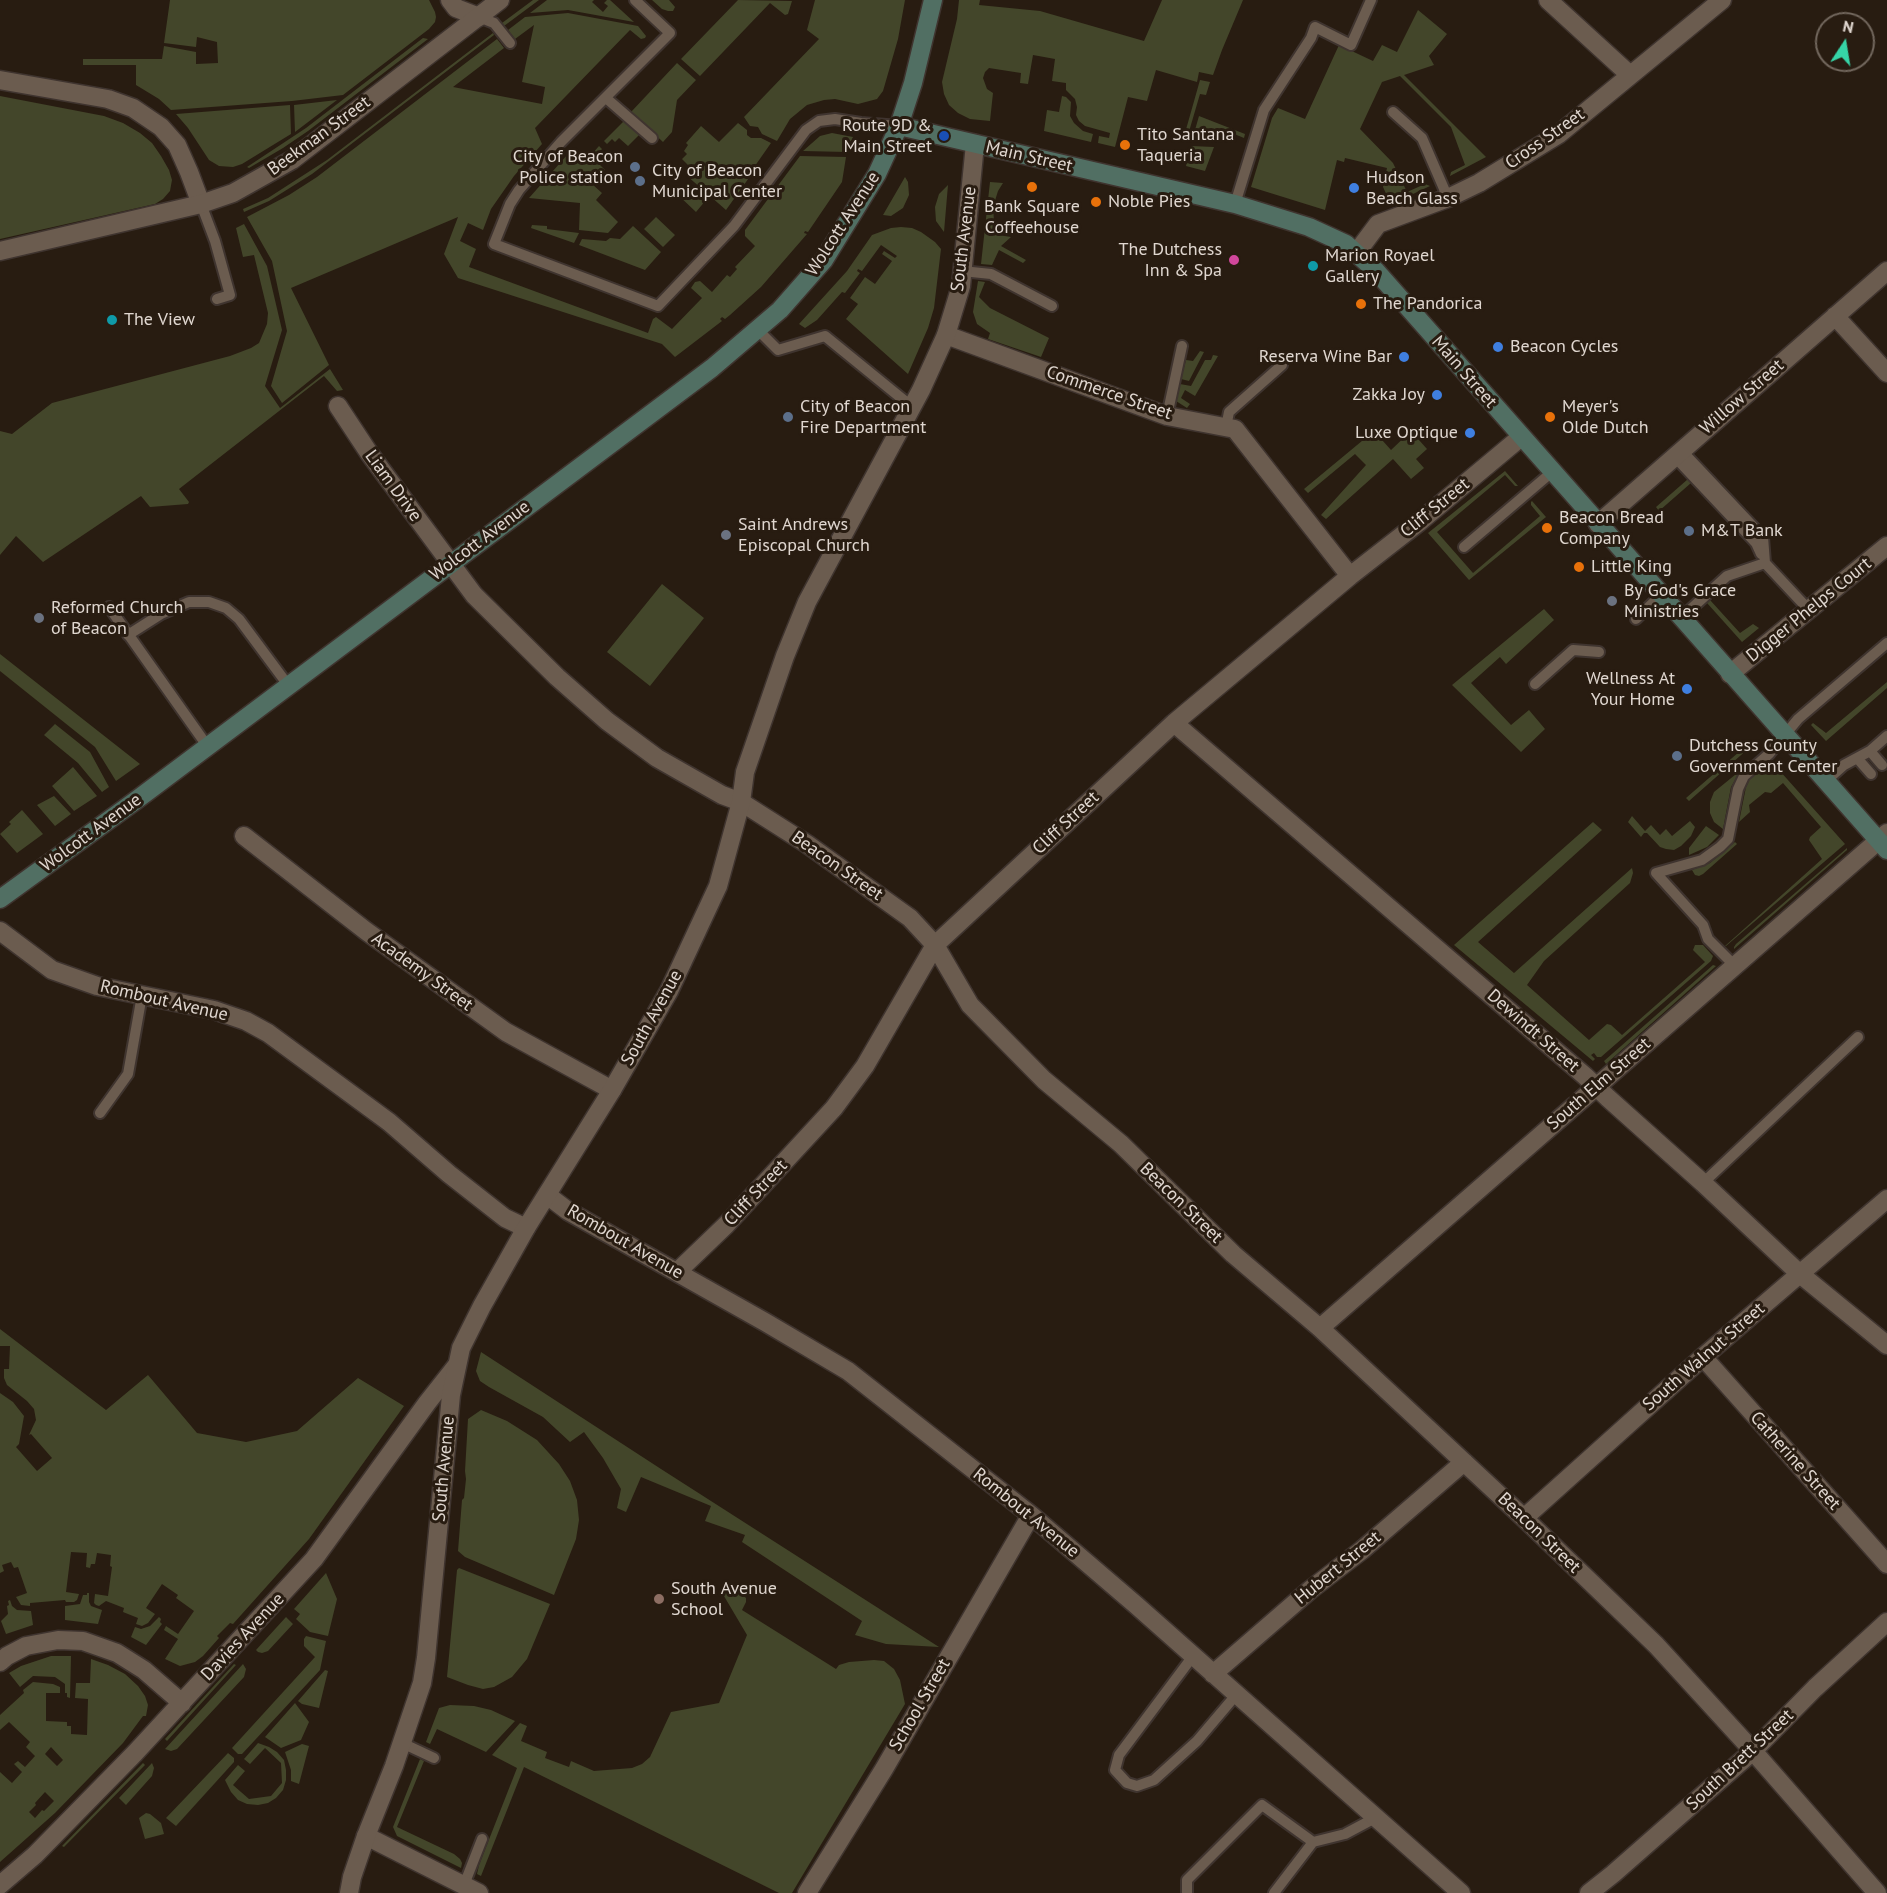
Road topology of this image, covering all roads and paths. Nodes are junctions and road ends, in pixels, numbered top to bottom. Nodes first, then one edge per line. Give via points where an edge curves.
1 (450, 0) edge
2 (500, 0) edge
3 (635, 0) edge
4 (933, 0) edge
5 (1371, 0) edge
6 (1548, 0) edge
7 (1722, 0) edge
8 (479, 17) junction
9 (510, 43) dead end
10 (1630, 75) junction
11 (0, 80) edge
12 (606, 98) junction
13 (1393, 112) dead end
14 (898, 126) junction
15 (652, 138) dead end
16 (975, 144) junction
17 (1448, 198) junction
18 (201, 204) junction
19 (1235, 204) junction
20 (0, 251) edge
21 (1357, 252) junction
22 (962, 271) junction
23 (1887, 271) edge
24 (217, 299) dead end
25 (1052, 306) dead end
26 (1835, 316) junction
27 (757, 329) junction
28 (946, 334) junction
29 (1182, 346) dead end
30 (1282, 364) dead end
31 (1887, 373) edge
32 (338, 406) dead end
33 (911, 406) junction
34 (1167, 416) junction
35 (1226, 427) junction
36 (1521, 437) junction
37 (1678, 453) junction
38 (1552, 472) junction
39 (1598, 524) junction
40 (1887, 546) edge
41 (1464, 547) dead end
42 (1765, 563) junction
43 (450, 564) junction
44 (1350, 576) junction
45 (1661, 595) junction
46 (108, 607) dead end
47 (1809, 610) junction
48 (1681, 618) junction
49 (1636, 619) dead end
50 (128, 635) junction
51 (1887, 643) edge
52 (1599, 652) dead end
53 (1731, 675) junction
54 (1535, 684) dead end
55 (288, 685) junction
56 (1174, 723) junction
57 (1784, 735) junction
58 (1887, 736) edge
59 (208, 747) junction
60 (1870, 751) junction
61 (1857, 758) junction
62 (1882, 765) dead end
63 (1871, 774) dead end
64 (1826, 781) junction
65 (741, 802) junction
66 (244, 836) dead end
67 (1884, 841) edge
68 (0, 899) edge
69 (0, 931) edge
70 (935, 945) junction
71 (1734, 965) junction
72 (142, 995) junction
73 (1858, 1037) dead end
74 (1596, 1087) junction
75 (612, 1090) junction
76 (100, 1113) dead end
77 (1703, 1183) junction
78 (547, 1195) junction
79 (1887, 1199) edge
80 (526, 1228) junction
81 (677, 1272) junction
82 (1800, 1274) junction
83 (1320, 1328) junction
84 (1887, 1346) edge
85 (1702, 1358) junction
86 (457, 1365) junction
87 (1464, 1462) junction
88 (1031, 1515) junction
89 (1524, 1518) junction
90 (1887, 1564) edge
91 (1887, 1622) edge
92 (1193, 1656) junction
93 (0, 1662) edge
94 (1213, 1674) junction
95 (1236, 1695) junction
96 (182, 1703) junction
97 (402, 1743) junction
98 (1753, 1751) junction
99 (434, 1758) dead end
100 (1375, 1818) junction
101 (366, 1836) junction
102 (482, 1839) dead end
103 (1313, 1842) junction
104 (0, 1885) edge
105 (471, 1889) edge
106 (349, 1893) edge
107 (807, 1893) edge
108 (1187, 1893) edge
109 (1274, 1893) edge
110 (1461, 1893) edge
111 (1588, 1893) edge
112 (1877, 1893) edge

1 - 8 street via 456,8
2 - 8 street, Beekman Street
3 - 12 lane via 670,33
4 - 14 main road, Wolcott Avenue
5 - 19 lane via 1351,45 1315,27 1264,110
6 - 10 street
7 - 10 street, Cross Street
8 - 9 lane via 494,23
8 - 18 street, Beekman Street via 292,160 233,193
10 - 17 street, Cross Street via 1559,134
11 - 18 street via 108,99 134,108 161,127 177,145
12 - 14 lane via 514,196 494,244 658,306 734,226 806,130 819,121 835,119
12 - 15 lane
13 - 17 lane via 1422,138
14 - 16 main road, Main Street
14 - 27 main road, Wolcott Avenue via 876,174 824,260 780,310
16 - 19 main road, Main Street
16 - 22 street, South Avenue
17 - 21 street, Cross Street via 1378,224
18 - 20 street, Beekman Street
18 - 24 lane via 230,295
19 - 21 main road, Main Street via 1309,227
21 - 36 main road, Main Street
22 - 25 lane via 991,274
22 - 28 street, South Avenue
23 - 26 street, Willow Street
26 - 31 street
26 - 37 street, Willow Street
27 - 33 lane via 778,350 825,336
27 - 43 main road, Wolcott Avenue via 712,368
28 - 33 street, South Avenue
28 - 34 street, Commerce Street
29 - 34 lane
30 - 35 lane via 1229,412
32 - 43 street, Liam Drive
33 - 65 street, South Avenue via 807,602 745,772
34 - 35 street, Commerce Street
35 - 44 street, Commerce Street via 1235,429
36 - 38 main road, Main Street
36 - 44 street, Cliff Street
37 - 39 street, Willow Street
37 - 42 lane via 1756,543
38 - 39 main road, Main Street
38 - 41 lane
39 - 45 main road, Main Street
40 - 47 street, Digger Phelps Court
42 - 47 lane
42 - 48 lane via 1727,576
43 - 55 main road, Wolcott Avenue
43 - 65 street, Beacon Street via 474,595 607,721 657,758
44 - 56 street, Cliff Street
45 - 48 main road, Main Street
45 - 49 lane
46 - 50 lane
47 - 53 street, Digger Phelps Court
48 - 53 main road, Main Street
50 - 55 lane via 189,602 209,602 226,608 239,619
50 - 59 lane
51 - 57 lane
52 - 54 lane via 1573,650
53 - 57 main road, Main Street
55 - 59 main road, Wolcott Avenue
56 - 70 street, Cliff Street
56 - 74 street, Dewindt Street
57 - 64 main road, Main Street
57 - 71 lane via 1740,782 1728,839 1702,860 1656,873 1703,925 1708,939
58 - 60 lane
59 - 68 main road, Wolcott Avenue
60 - 61 lane
60 - 62 lane
61 - 63 lane
61 - 64 lane
64 - 67 main road, Main Street
65 - 70 street, Beacon Street via 910,918
65 - 75 street, South Avenue via 718,886 669,991
66 - 75 street, Academy Street via 506,1032
67 - 71 street, South Elm Street
69 - 72 street, Rombout Avenue via 52,970 97,986
70 - 81 street, Cliff Street via 865,1066 834,1108
70 - 83 street, Beacon Street via 970,1005 1044,1080 1121,1144 1233,1254
71 - 74 street, South Elm Street
72 - 76 lane via 128,1074
72 - 80 street, Rombout Avenue via 214,1010 268,1033 389,1122 505,1218
73 - 77 lane
74 - 77 street, Dewindt Street
74 - 83 street, South Elm Street
75 - 78 street, South Avenue
77 - 82 street, Dewindt Street
78 - 80 street, South Avenue
78 - 81 street, Rombout Avenue via 568,1211
79 - 82 street, South Walnut Street
80 - 86 street, South Avenue via 460,1348
81 - 88 street, Rombout Avenue via 848,1371
82 - 84 street, Dewindt Street
82 - 85 street, South Walnut Street
83 - 87 street, Beacon Street
85 - 89 street, South Walnut Street
85 - 90 street, Catherine Street
86 - 96 street, Davies Avenue via 315,1559
86 - 97 street, South Avenue via 426,1658
87 - 89 street, Beacon Street
87 - 94 street, Hubert Street
88 - 92 street, Rombout Avenue
88 - 107 street, School Street via 884,1769
89 - 98 street, Beacon Street via 1656,1645
91 - 98 street, South Brett Street
92 - 94 street, Rombout Avenue
92 - 95 lane via 1119,1755 1115,1770 1127,1784 1137,1786 1154,1780 1197,1741
93 - 96 street via 26,1646 58,1640 83,1641 135,1664
94 - 95 street, Rombout Avenue
95 - 100 street, Rombout Avenue
96 - 104 street, Davies Avenue via 57,1833
97 - 99 lane
97 - 101 street, South Avenue
98 - 111 street, South Brett Street
98 - 112 street, Beacon Street
100 - 103 lane via 1345,1834
100 - 110 street, Rombout Avenue
101 - 105 street
101 - 106 street, South Avenue
102 - 105 lane
103 - 108 lane via 1262,1805 1187,1880
103 - 109 lane

